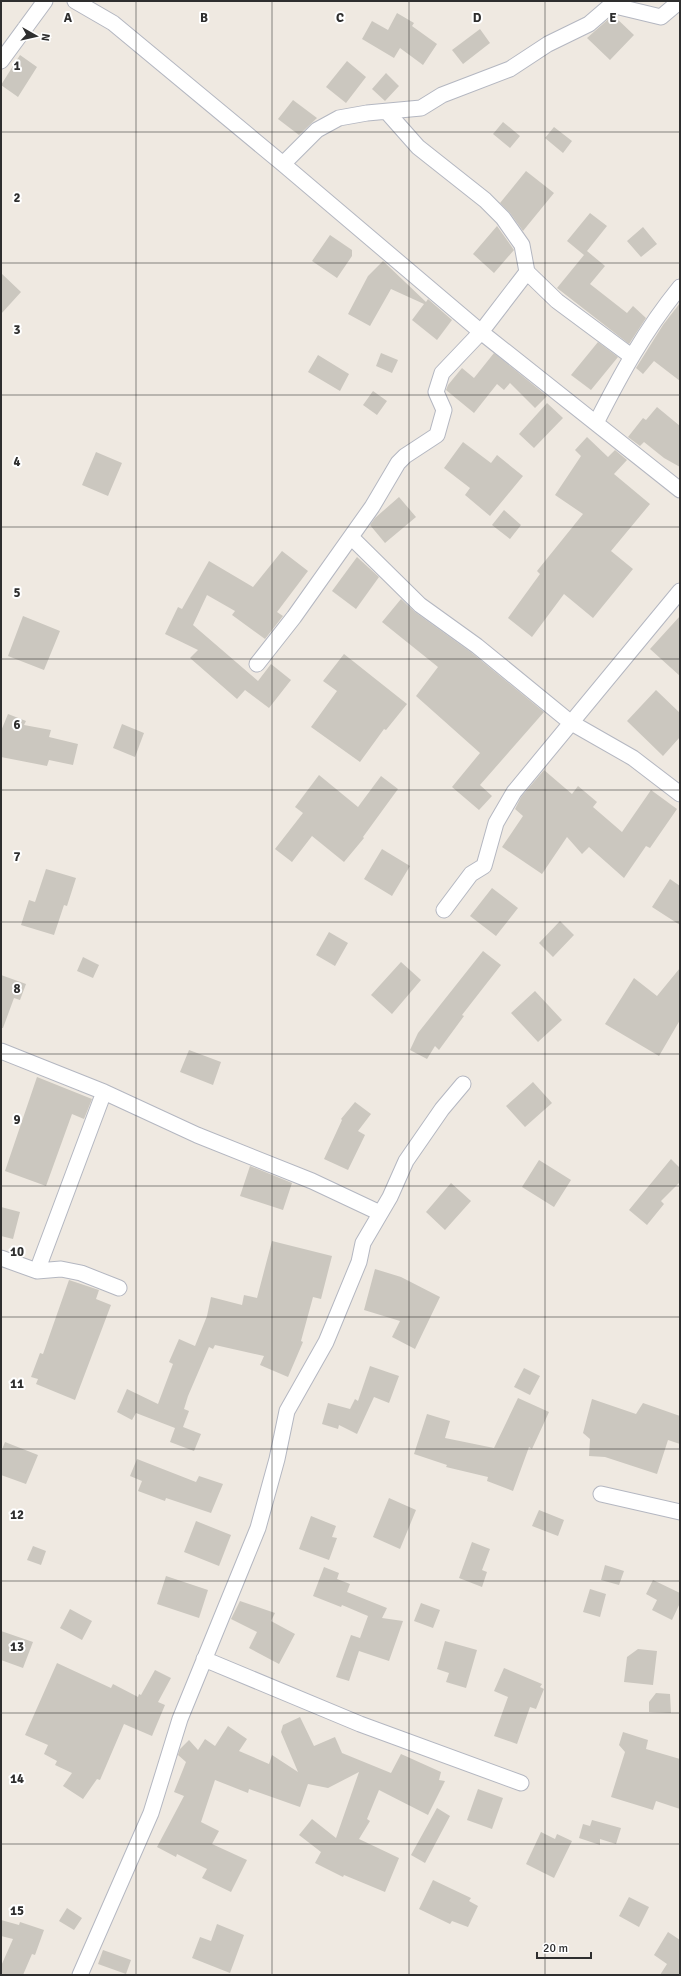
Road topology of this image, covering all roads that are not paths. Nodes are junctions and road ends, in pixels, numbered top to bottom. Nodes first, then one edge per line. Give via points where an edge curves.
1 (44, 1) edge
2 (75, 1) edge
3 (680, 1) edge
4 (612, 3) edge
5 (1, 61) edge
6 (387, 112) junction
7 (283, 164) junction
8 (527, 272) junction
9 (680, 288) edge
10 (481, 332) junction
11 (631, 356) junction
12 (596, 423) junction
13 (680, 490) edge
14 (351, 537) junction
15 (680, 591) edge
16 (257, 664) dead end
17 (570, 722) junction
18 (680, 794) edge
19 (444, 910) dead end
20 (1, 1051) edge
21 (463, 1084) dead end
22 (104, 1092) junction
23 (380, 1213) junction
24 (1, 1258) edge
25 (37, 1271) junction
26 (119, 1288) dead end
27 (601, 1494) dead end
28 (680, 1512) edge
29 (204, 1659) junction
30 (521, 1783) dead end
31 (80, 1975) edge

1 - 5 street
2 - 7 street via 113,23
3 - 4 street via 661,17
4 - 6 street via 588,24 548,44 510,69 442,95 421,108
6 - 7 street via 339,118 317,130
6 - 8 street via 418,147 485,200 503,218 522,245
7 - 10 street
8 - 10 street
8 - 11 street via 556,301
9 - 11 street via 660,312
10 - 12 street
10 - 14 street via 442,372 436,392 444,410 437,435 398,463 384,491
11 - 12 street
12 - 13 street
14 - 16 street
14 - 17 street via 420,605 477,646
15 - 17 street
17 - 18 street via 632,758
17 - 19 street via 514,792 496,822 484,866 471,874
20 - 22 street
21 - 23 street via 442,1109 406,1162
22 - 23 street via 197,1135 312,1181
22 - 25 street
23 - 29 street via 363,1243 359,1262 326,1342 287,1411 277,1460 258,1528
24 - 25 street
25 - 26 street via 61,1269 82,1272
27 - 28 street
29 - 30 street via 360,1724
29 - 31 street via 180,1719 151,1813

